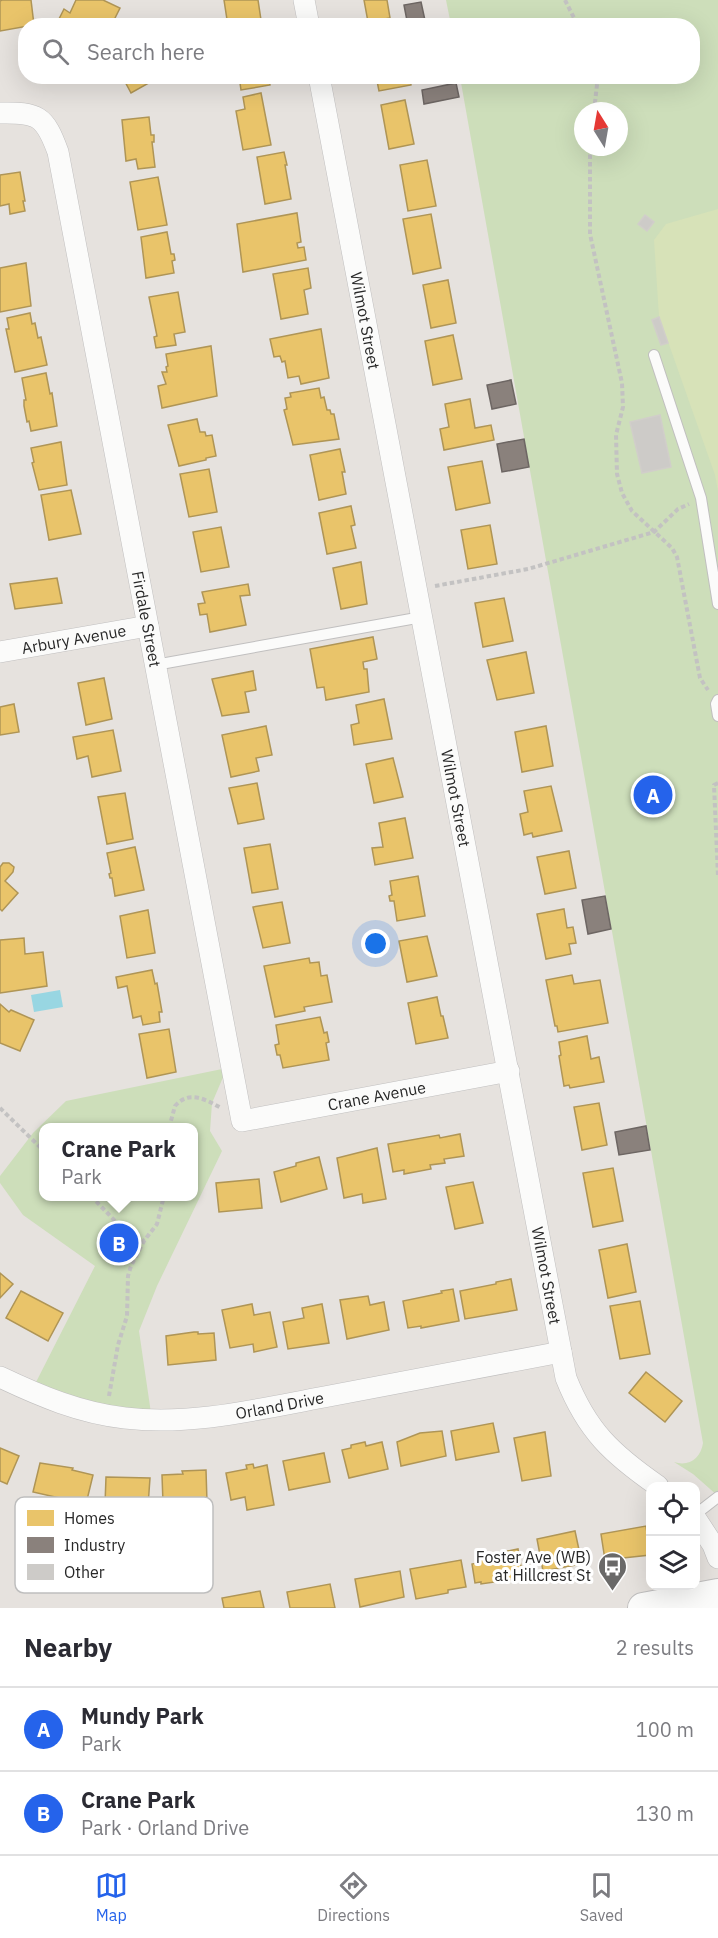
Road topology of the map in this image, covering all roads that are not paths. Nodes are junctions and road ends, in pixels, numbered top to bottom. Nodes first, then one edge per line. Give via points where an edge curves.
1 (304, 0) edge
2 (307, 18) edge
3 (321, 84) edge
4 (0, 113) edge
5 (654, 355) dead end
6 (718, 604) edge
7 (422, 617) junction
8 (148, 626) junction
9 (0, 652) edge
10 (155, 665) junction
11 (717, 702) edge
12 (718, 716) edge
13 (509, 1071) junction
14 (242, 1121) joint
15 (561, 1352) junction
16 (0, 1377) edge
17 (652, 1482) edge
18 (718, 1497) edge
19 (700, 1511) edge
20 (700, 1525) edge
21 (718, 1558) edge
22 (718, 1594) edge
23 (643, 1608) edge

1 - 2 street
3 - 7 street, Wilmot Street
4 - 8 street, Firdale Street via 21,112 41,119 58,152
5 - 6 lane via 700,498
7 - 10 lane
7 - 13 street, Wilmot Street
8 - 9 street, Arbury Avenue
8 - 10 street, Firdale Street
10 - 14 street, Firdale Street
11 - 12 lane
13 - 14 street, Crane Avenue
13 - 15 street, Wilmot Street
15 - 16 street, Orland Drive via 230,1414 152,1420 77,1409
15 - 17 street, Wilmot Street via 566,1378 594,1430 624,1462
18 - 19 lane
20 - 21 street
22 - 23 street

